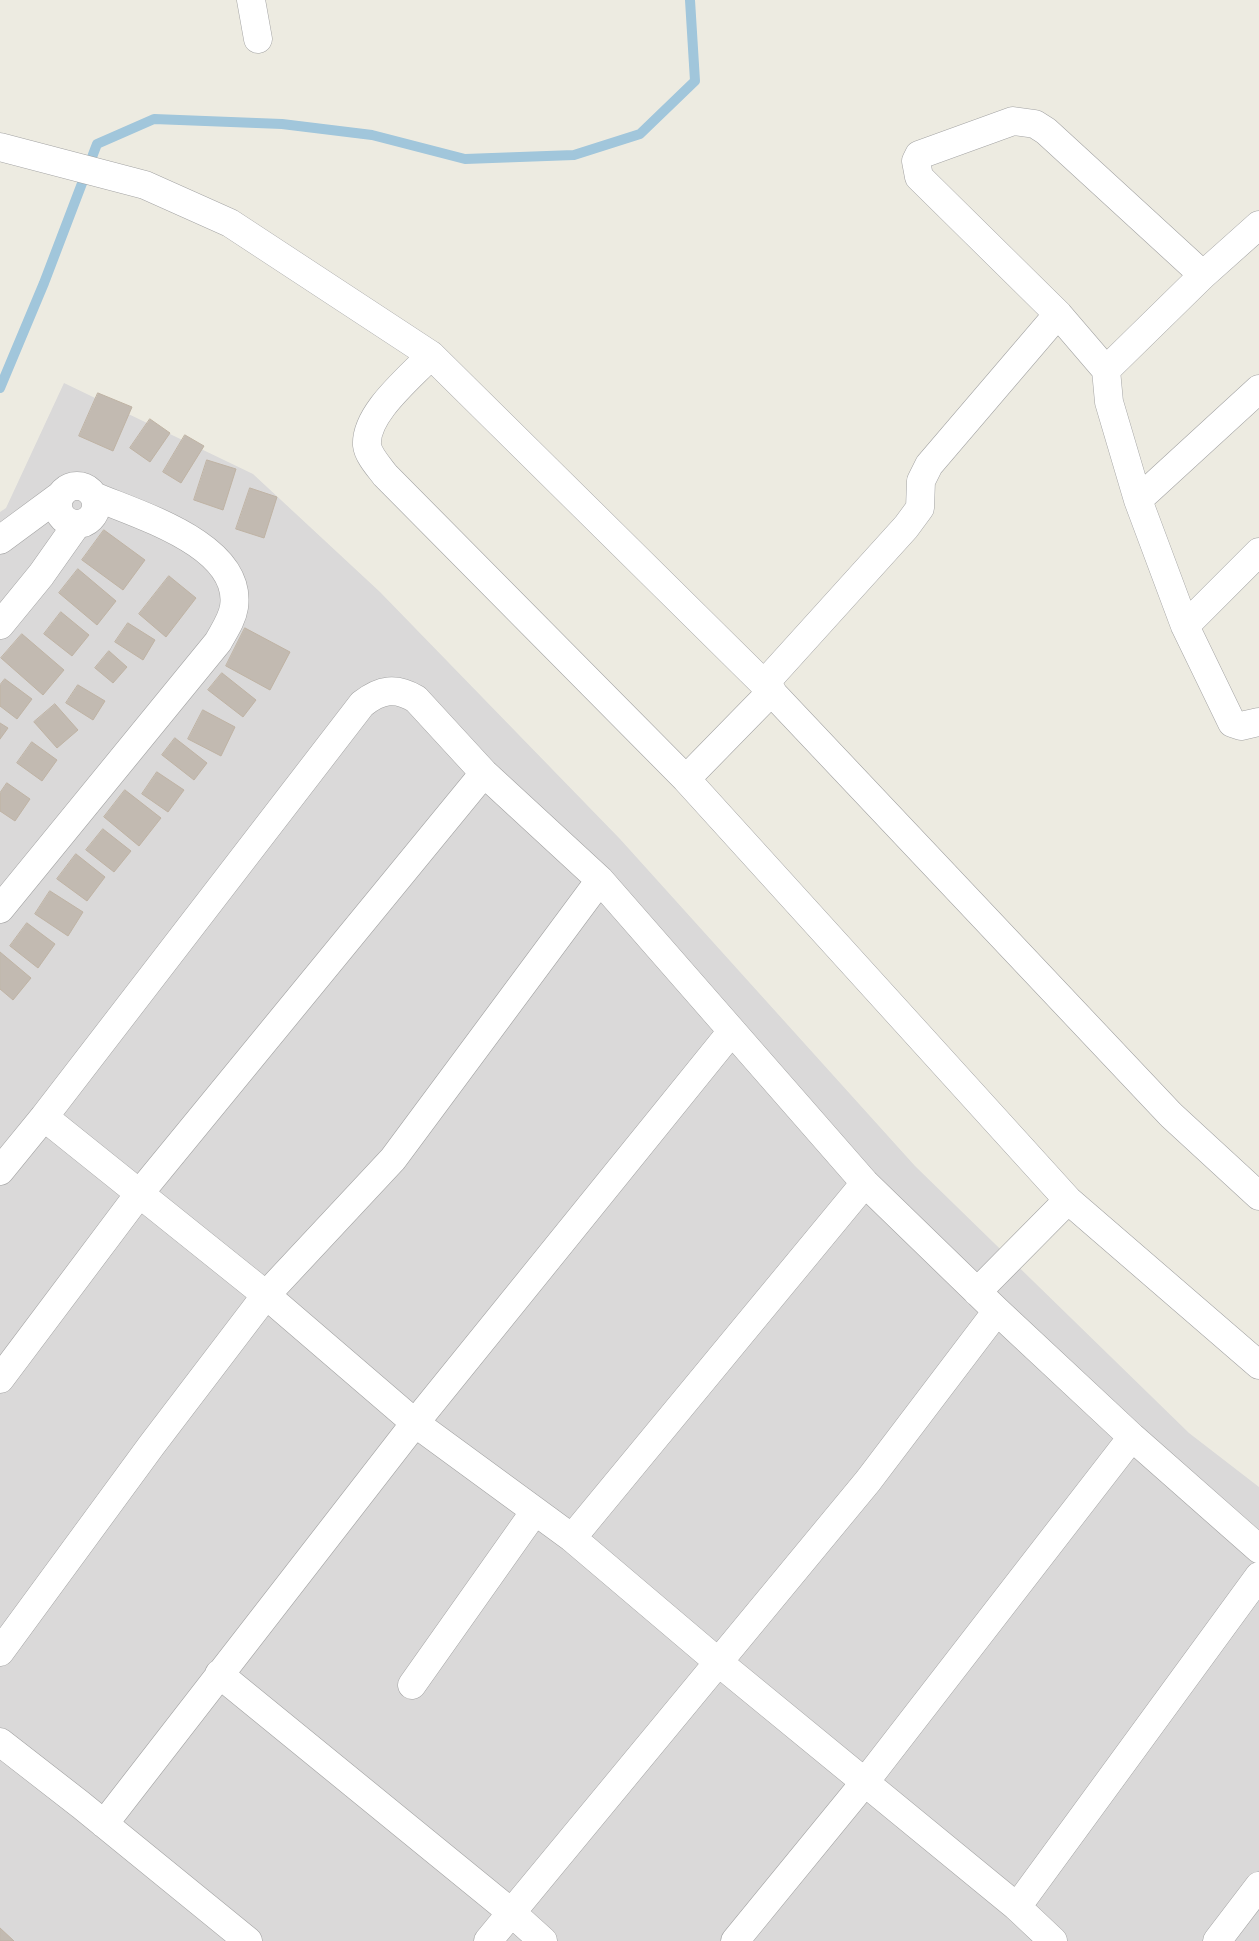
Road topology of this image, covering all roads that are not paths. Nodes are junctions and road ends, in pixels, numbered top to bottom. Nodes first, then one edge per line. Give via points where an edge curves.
1 (250, 0) edge
2 (258, 40) dead end
3 (10, 149) edge
4 (1259, 225) edge
5 (1204, 274) junction
6 (1058, 314) junction
7 (431, 355) junction
8 (1106, 370) junction
9 (1259, 389) edge
10 (61, 495) junction
11 (94, 496) junction
12 (1138, 500) junction
13 (77, 524) junction
14 (0, 540) edge
15 (1259, 552) edge
16 (0, 625) edge
17 (1185, 626) junction
18 (768, 687) junction
19 (1259, 722) edge
20 (484, 773) junction
21 (686, 779) junction
22 (600, 880) junction
23 (0, 909) edge
24 (732, 1031) junction
25 (44, 1117) junction
26 (0, 1171) edge
27 (865, 1183) junction
28 (139, 1194) junction
29 (1259, 1196) edge
30 (1068, 1200) junction
31 (977, 1292) junction
32 (266, 1295) junction
33 (997, 1311) junction
34 (1259, 1365) edge
35 (0, 1378) edge
36 (415, 1424) junction
37 (1132, 1437) junction
38 (535, 1511) junction
39 (572, 1538) junction
40 (1259, 1549) edge
41 (1259, 1576) edge
42 (0, 1652) edge
43 (717, 1661) junction
44 (219, 1674) junction
45 (412, 1685) dead end
46 (0, 1742) edge
47 (865, 1782) junction
48 (104, 1824) junction
49 (1259, 1886) edge
50 (1017, 1907) junction
51 (512, 1912) junction
52 (1049, 1940) edge
53 (248, 1941) edge
54 (488, 1941) edge
55 (543, 1941) edge
56 (735, 1941) edge
57 (1217, 1941) edge

1 - 2 street
3 - 7 street via 145,185 230,223
4 - 5 street
5 - 6 street via 1035,124 1013,122 919,154 916,161 919,177
5 - 8 street
6 - 8 street
6 - 18 street via 929,465 921,481 920,508 906,527
7 - 18 street
7 - 21 street via 375,415 368,432 367,447 373,459 385,475
8 - 12 street via 1109,402
9 - 12 street
10 - 11 street via 68,488 78,486 88,489
10 - 13 street via 58,505 61,514 67,522
10 - 14 street
11 - 13 street via 94,516
11 - 23 street via 180,532 210,552 227,574 233,589 234,606 218,642
12 - 17 street
13 - 16 street
15 - 17 street
17 - 19 street via 1232,723 1241,726
18 - 21 street
18 - 29 street via 1170,1115
20 - 22 street
20 - 25 street via 416,699 403,692 388,690 372,695
20 - 28 street
21 - 30 street
22 - 24 street
22 - 32 street via 393,1159
24 - 27 street
24 - 36 street
25 - 26 street
25 - 28 street
27 - 31 street
27 - 39 street
28 - 32 street
28 - 35 street
30 - 31 street
30 - 34 street
31 - 33 street
32 - 36 street
32 - 42 street
33 - 37 street
33 - 43 street via 868,1481
36 - 38 street
36 - 44 street
37 - 40 street
37 - 47 street
38 - 39 street
38 - 45 street
39 - 43 street
41 - 50 street
43 - 47 street
43 - 51 street
44 - 48 street
44 - 51 street
46 - 48 street
47 - 50 street
47 - 56 street
48 - 53 street
49 - 57 street
50 - 52 street
51 - 54 street
51 - 55 street

